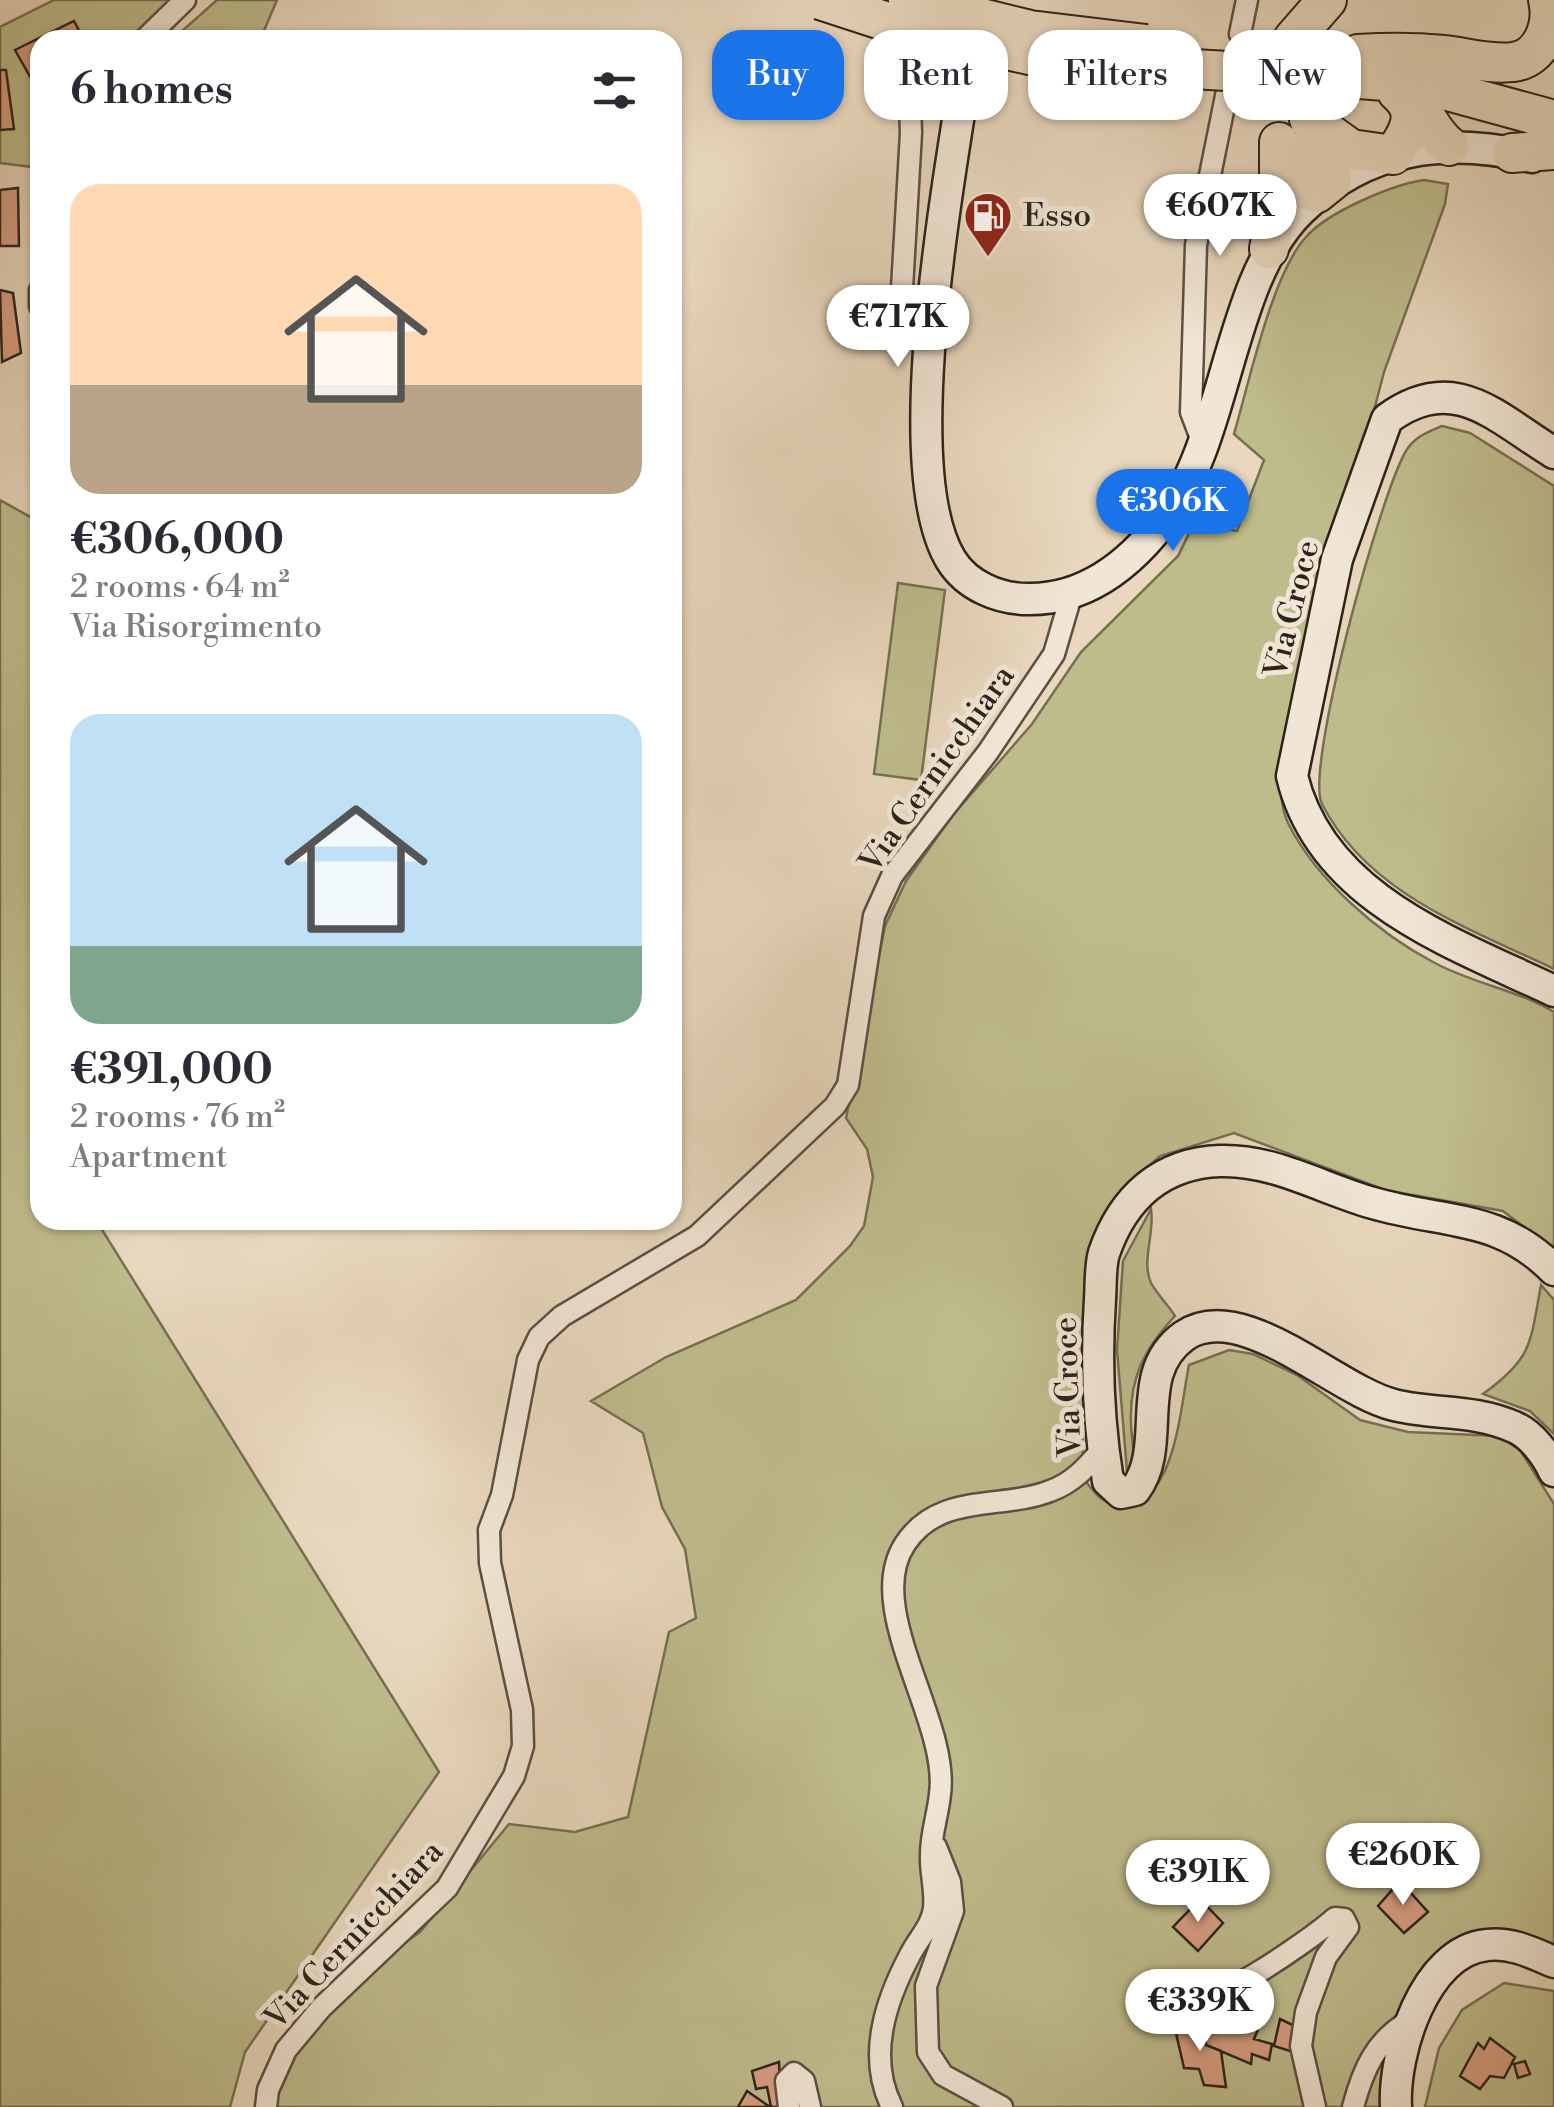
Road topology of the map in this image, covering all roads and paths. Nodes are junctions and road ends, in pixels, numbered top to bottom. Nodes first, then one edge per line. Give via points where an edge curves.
1 (184, 0) edge
2 (820, 0) edge
3 (908, 0) edge
4 (977, 0) edge
5 (1247, 0) edge
6 (1548, 0) edge
7 (154, 30) edge
8 (1241, 30) edge
9 (1368, 76) junction
10 (1554, 96) edge
11 (1223, 111) edge
12 (911, 120) edge
13 (1287, 120) edge
14 (1305, 120) edge
15 (1314, 120) edge
16 (1554, 120) edge
17 (1279, 144) junction
18 (1449, 146) junction
19 (1554, 150) edge
20 (1512, 152) junction
21 (1393, 154) junction
22 (1554, 164) edge
23 (1322, 192) junction
24 (1269, 249) junction
25 (900, 324) dead end
26 (1202, 441) junction
27 (1554, 453) edge
28 (1072, 596) junction
29 (1554, 991) edge
30 (1554, 1270) edge
31 (1103, 1448) junction
32 (1554, 1471) edge
33 (932, 1839) junction
34 (1554, 1962) edge
35 (1173, 2005) dead end
36 (1409, 2020) junction
37 (266, 2107) edge
38 (788, 2107) edge
39 (810, 2107) edge
40 (892, 2107) edge
41 (1002, 2107) edge
42 (1315, 2107) edge
43 (1353, 2107) edge
44 (1396, 2107) edge

1 - 7 street
2 - 9 highway, bridge via 903,28 1056,61
3 - 9 highway, bridge via 1070,36
4 - 28 street via 932,314 926,387 932,494 944,544 965,576 1008,598
5 - 8 street
6 - 9 highway via 1550,36 1534,55 1514,62 1393,52
9 - 10 highway
9 - 16 highway
9 - 18 highway via 1416,103
9 - 21 highway via 1408,104 1412,117
11 - 26 street via 1196,244 1190,412
12 - 25 street
13 - 17 highway
14 - 23 highway via 1332,176
15 - 21 highway via 1351,148
17 - 23 highway via 1306,188
17 - 24 highway
18 - 20 street
18 - 21 street
19 - 20 highway
20 - 22 street
21 - 23 street
23 - 24 street
24 - 26 street
26 - 28 street via 1167,516 1102,580
27 - 29 street, Via Croce via 1451,397 1427,396 1387,419 1337,559 1292,776 1299,807 1317,836 1360,884 1451,946
28 - 37 street, Via Cernicchiara via 1054,654 886,889 874,916 848,1085 835,1106 697,1236 562,1316 539,1337 489,1530 522,1710 523,1746 514,1776 447,1888 286,2050
30 - 31 street, Via Croce via 1504,1230 1406,1212 1266,1166 1176,1166 1136,1196 1104,1255 1097,1350
31 - 32 street, Via Croce via 1108,1481 1120,1493 1134,1490 1150,1460 1157,1372 1186,1334 1219,1326 1264,1336 1378,1400 1478,1414 1518,1428
31 - 33 street via 1054,1490 952,1508 922,1526 899,1554 894,1578 901,1639 942,1768
33 - 40 street via 934,1908 877,2053
33 - 41 street via 950,1882 953,1911 926,1986 928,2052 944,2075
34 - 36 street via 1517,1947 1467,1950 1437,1978
35 - 42 street via 1191,2006 1255,1977 1335,1918 1344,1919 1348,1927 1320,1972 1301,2046
36 - 43 street via 1389,2032 1367,2062
36 - 44 street
38 - 39 street via 786,2082 797,2074

